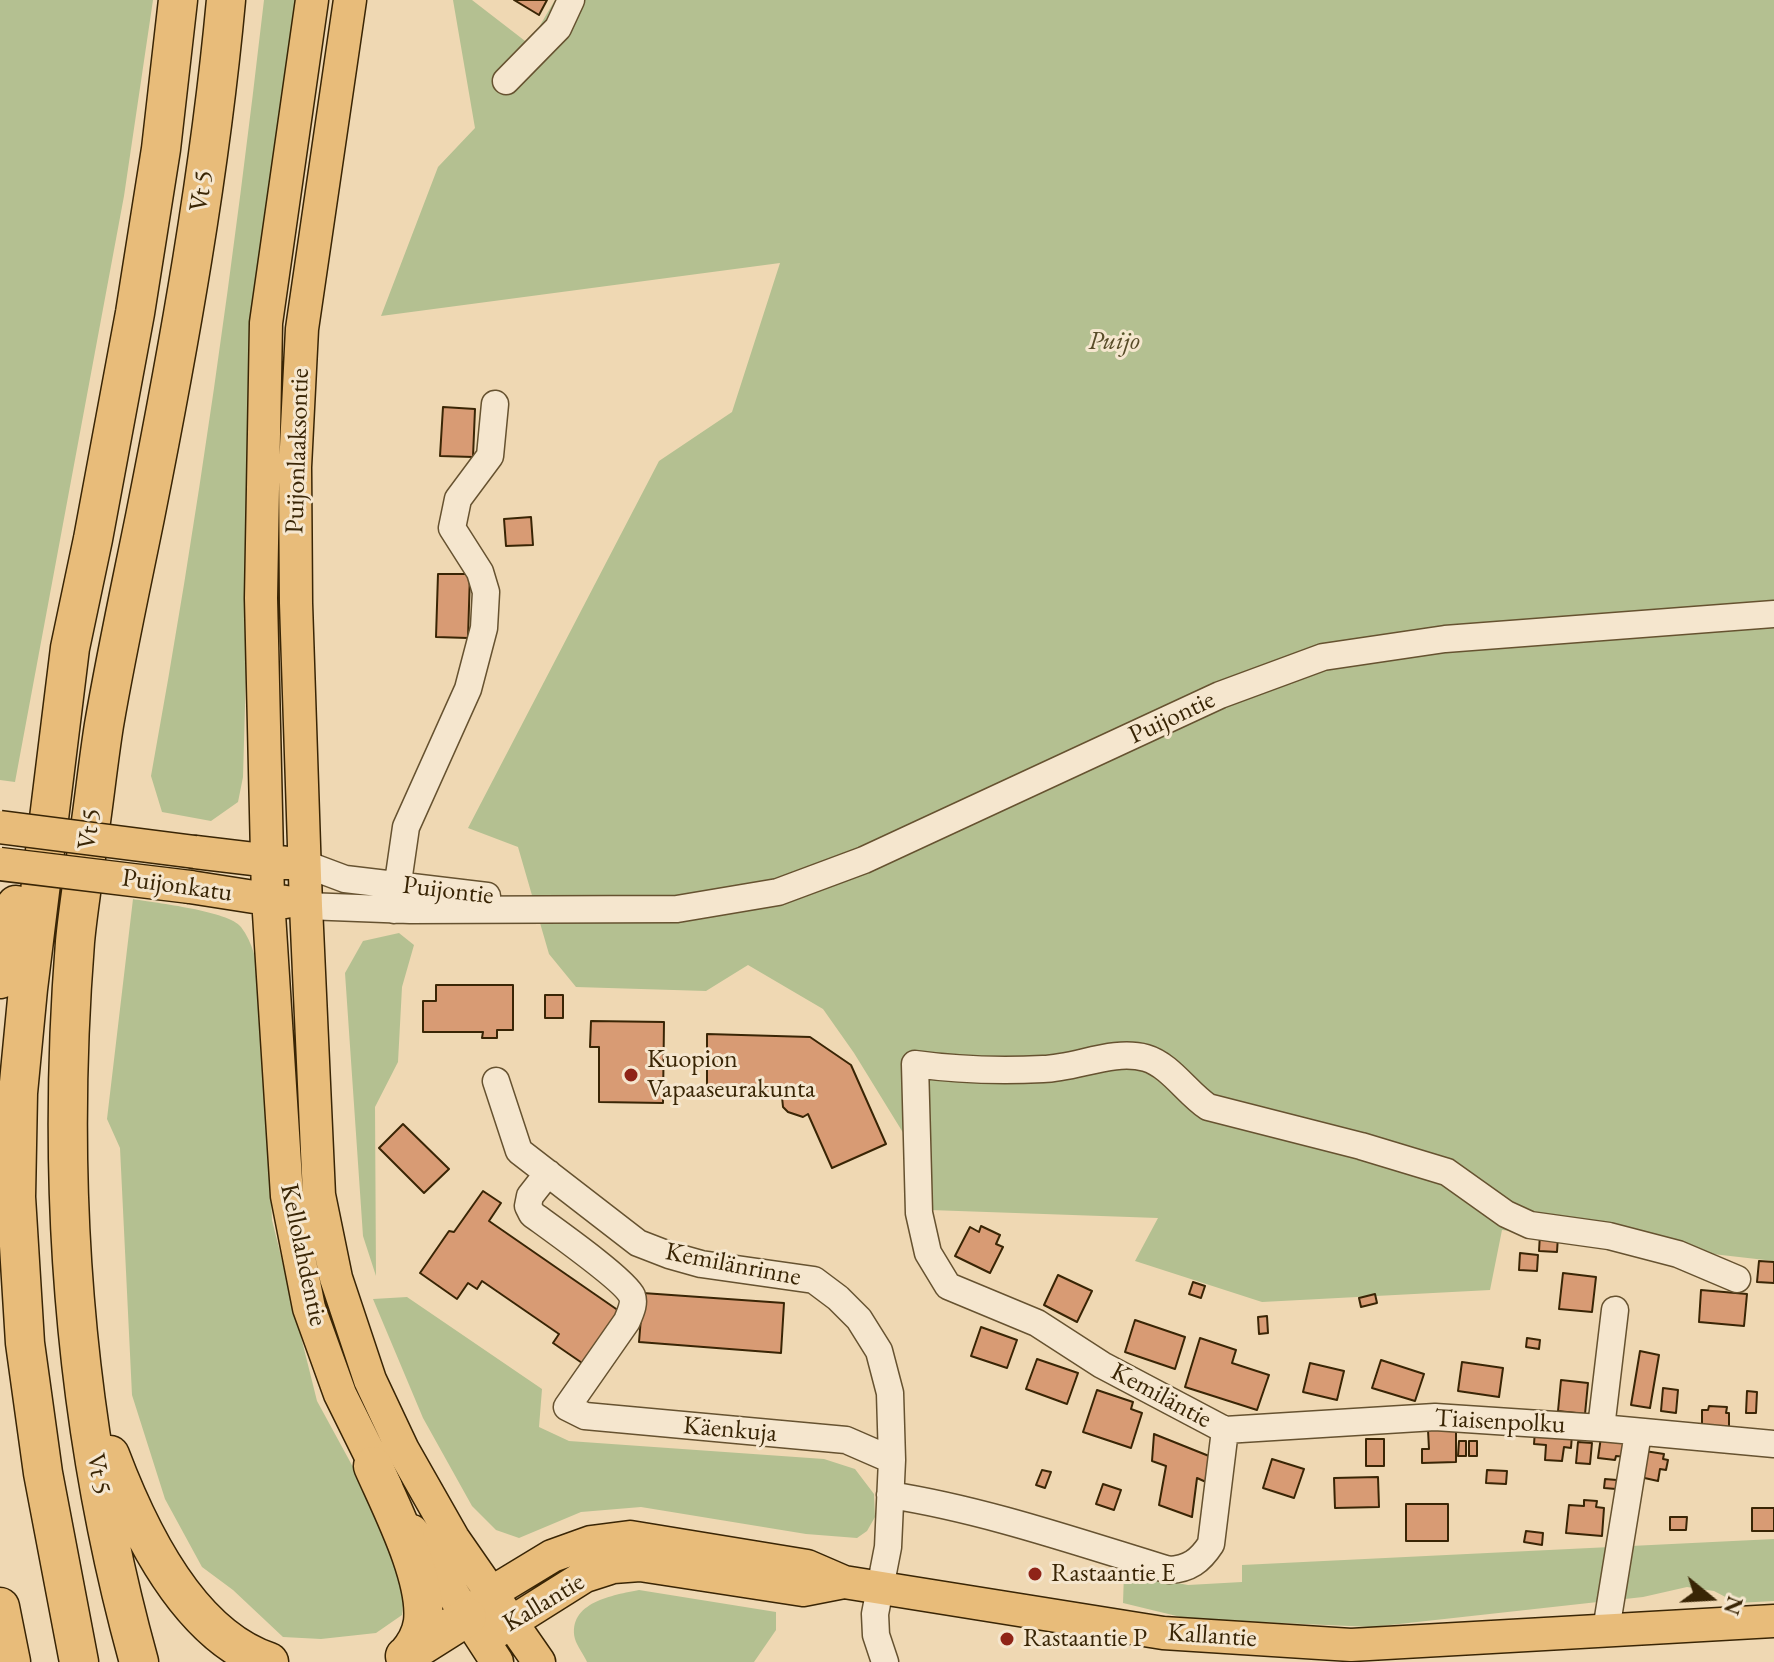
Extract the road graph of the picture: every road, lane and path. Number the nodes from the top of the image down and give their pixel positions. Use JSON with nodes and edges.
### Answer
{"nodes":[{"id":1,"x":178,"y":0,"type":"edge"},
{"id":2,"x":226,"y":0,"type":"edge"},
{"id":3,"x":312,"y":0,"type":"edge"},
{"id":4,"x":350,"y":0,"type":"edge"},
{"id":5,"x":571,"y":0,"type":"edge"},
{"id":6,"x":506,"y":81,"type":"dead end"},
{"id":7,"x":495,"y":404,"type":"dead end"},
{"id":8,"x":1774,"y":614,"type":"edge"},
{"id":9,"x":70,"y":648,"type":"junction"},
{"id":10,"x":0,"y":827,"type":"edge"},
{"id":11,"x":268,"y":861,"type":"junction"},
{"id":12,"x":0,"y":864,"type":"edge"},
{"id":13,"x":305,"y":864,"type":"junction"},
{"id":14,"x":395,"y":897,"type":"junction"},
{"id":15,"x":268,"y":898,"type":"junction"},
{"id":16,"x":306,"y":906,"type":"junction"},
{"id":17,"x":0,"y":979,"type":"edge"},
{"id":18,"x":496,"y":1081,"type":"dead end"},
{"id":19,"x":548,"y":1173,"type":"junction"},
{"id":20,"x":1737,"y":1279,"type":"dead end"},
{"id":21,"x":1615,"y":1310,"type":"dead end"},
{"id":22,"x":82,"y":1383,"type":"junction"},
{"id":23,"x":1601,"y":1428,"type":"junction"},
{"id":24,"x":1225,"y":1430,"type":"junction"},
{"id":25,"x":1638,"y":1433,"type":"junction"},
{"id":26,"x":1774,"y":1444,"type":"edge"},
{"id":27,"x":892,"y":1460,"type":"junction"},
{"id":28,"x":373,"y":1466,"type":"junction"},
{"id":29,"x":890,"y":1495,"type":"junction"},
{"id":30,"x":844,"y":1582,"type":"junction"},
{"id":31,"x":881,"y":1587,"type":"junction"},
{"id":32,"x":0,"y":1607,"type":"edge"},
{"id":33,"x":511,"y":1621,"type":"junction"},
{"id":34,"x":1774,"y":1621,"type":"edge"},
{"id":35,"x":484,"y":1628,"type":"edge"},
{"id":36,"x":1606,"y":1630,"type":"junction"},
{"id":37,"x":402,"y":1659,"type":"edge"},
{"id":38,"x":11,"y":1662,"type":"edge"},
{"id":39,"x":79,"y":1662,"type":"edge"},
{"id":40,"x":139,"y":1662,"type":"edge"},
{"id":41,"x":269,"y":1662,"type":"edge"},
{"id":42,"x":539,"y":1662,"type":"edge"},
{"id":43,"x":885,"y":1662,"type":"edge"}],
"edges":[{"from":1,"to":9,"type":"highway","name":"Vt 5"},
{"from":2,"to":22,"type":"highway","name":"Vt 5"},
{"from":3,"to":11,"type":"main road","name":"Puijonlaaksontie"},
{"from":4,"to":13,"type":"main road","name":"Puijonlaaksontie"},
{"from":5,"to":6,"type":"street"},
{"from":7,"to":14,"type":"street"},
{"from":8,"to":14,"type":"street","name":"Puijontie"},
{"from":9,"to":17,"type":"highway"},
{"from":9,"to":39,"type":"highway","name":"Vt 5"},
{"from":10,"to":11,"type":"main road","name":"Puijonkatu","bridge":true},
{"from":11,"to":13,"type":"main road","name":"Puijonkatu"},
{"from":11,"to":15,"type":"main road","name":"Puijonlaaksontie"},
{"from":12,"to":15,"type":"main road","name":"Puijonkatu","bridge":true},
{"from":13,"to":14,"type":"street","name":"Puijontie"},
{"from":13,"to":16,"type":"main road","name":"Puijonlaaksontie"},
{"from":14,"to":16,"type":"street","name":"Puijontie"},
{"from":15,"to":16,"type":"main road","name":"Puijonkatu"},
{"from":15,"to":28,"type":"main road","name":"Kellolahdentie"},
{"from":16,"to":35,"type":"main road","name":"Kellolahdentie"},
{"from":18,"to":19,"type":"street","name":"Kemilänrinne"},
{"from":19,"to":27,"type":"street","name":"Kemilänrinne"},
{"from":19,"to":27,"type":"street","name":"Käenkuja"},
{"from":20,"to":24,"type":"street","name":"Kemiläntie"},
{"from":21,"to":23,"type":"street"},
{"from":22,"to":40,"type":"highway","name":"Vt 5"},
{"from":22,"to":41,"type":"highway"},
{"from":23,"to":24,"type":"street","name":"Tiaisenpolku"},
{"from":23,"to":25,"type":"street","name":"Tiaisenpolku"},
{"from":24,"to":29,"type":"street","name":"Kemiläntie"},
{"from":25,"to":26,"type":"street","name":"Tiaisenpolku"},
{"from":25,"to":36,"type":"street"},
{"from":27,"to":29,"type":"street","name":"Kemilänrinne"},
{"from":28,"to":35,"type":"main road","name":"Kellolahdentie"},
{"from":28,"to":37,"type":"highway"},
{"from":29,"to":31,"type":"street","name":"Kemilänrinne"},
{"from":30,"to":31,"type":"main road","name":"Kallantie"},
{"from":30,"to":33,"type":"main road","name":"Kallantie"},
{"from":30,"to":35,"type":"main road","name":"Kallantie"},
{"from":31,"to":36,"type":"main road","name":"Kallantie"},
{"from":31,"to":43,"type":"street","name":"Kemilänrinne"},
{"from":32,"to":38,"type":"highway"},
{"from":33,"to":35,"type":"main road","name":"Kellolahdentie"},
{"from":33,"to":42,"type":"main road","name":"Kellolahdentie"},
{"from":34,"to":36,"type":"main road","name":"Kallantie"},
{"from":35,"to":37,"type":"highway"}]}
